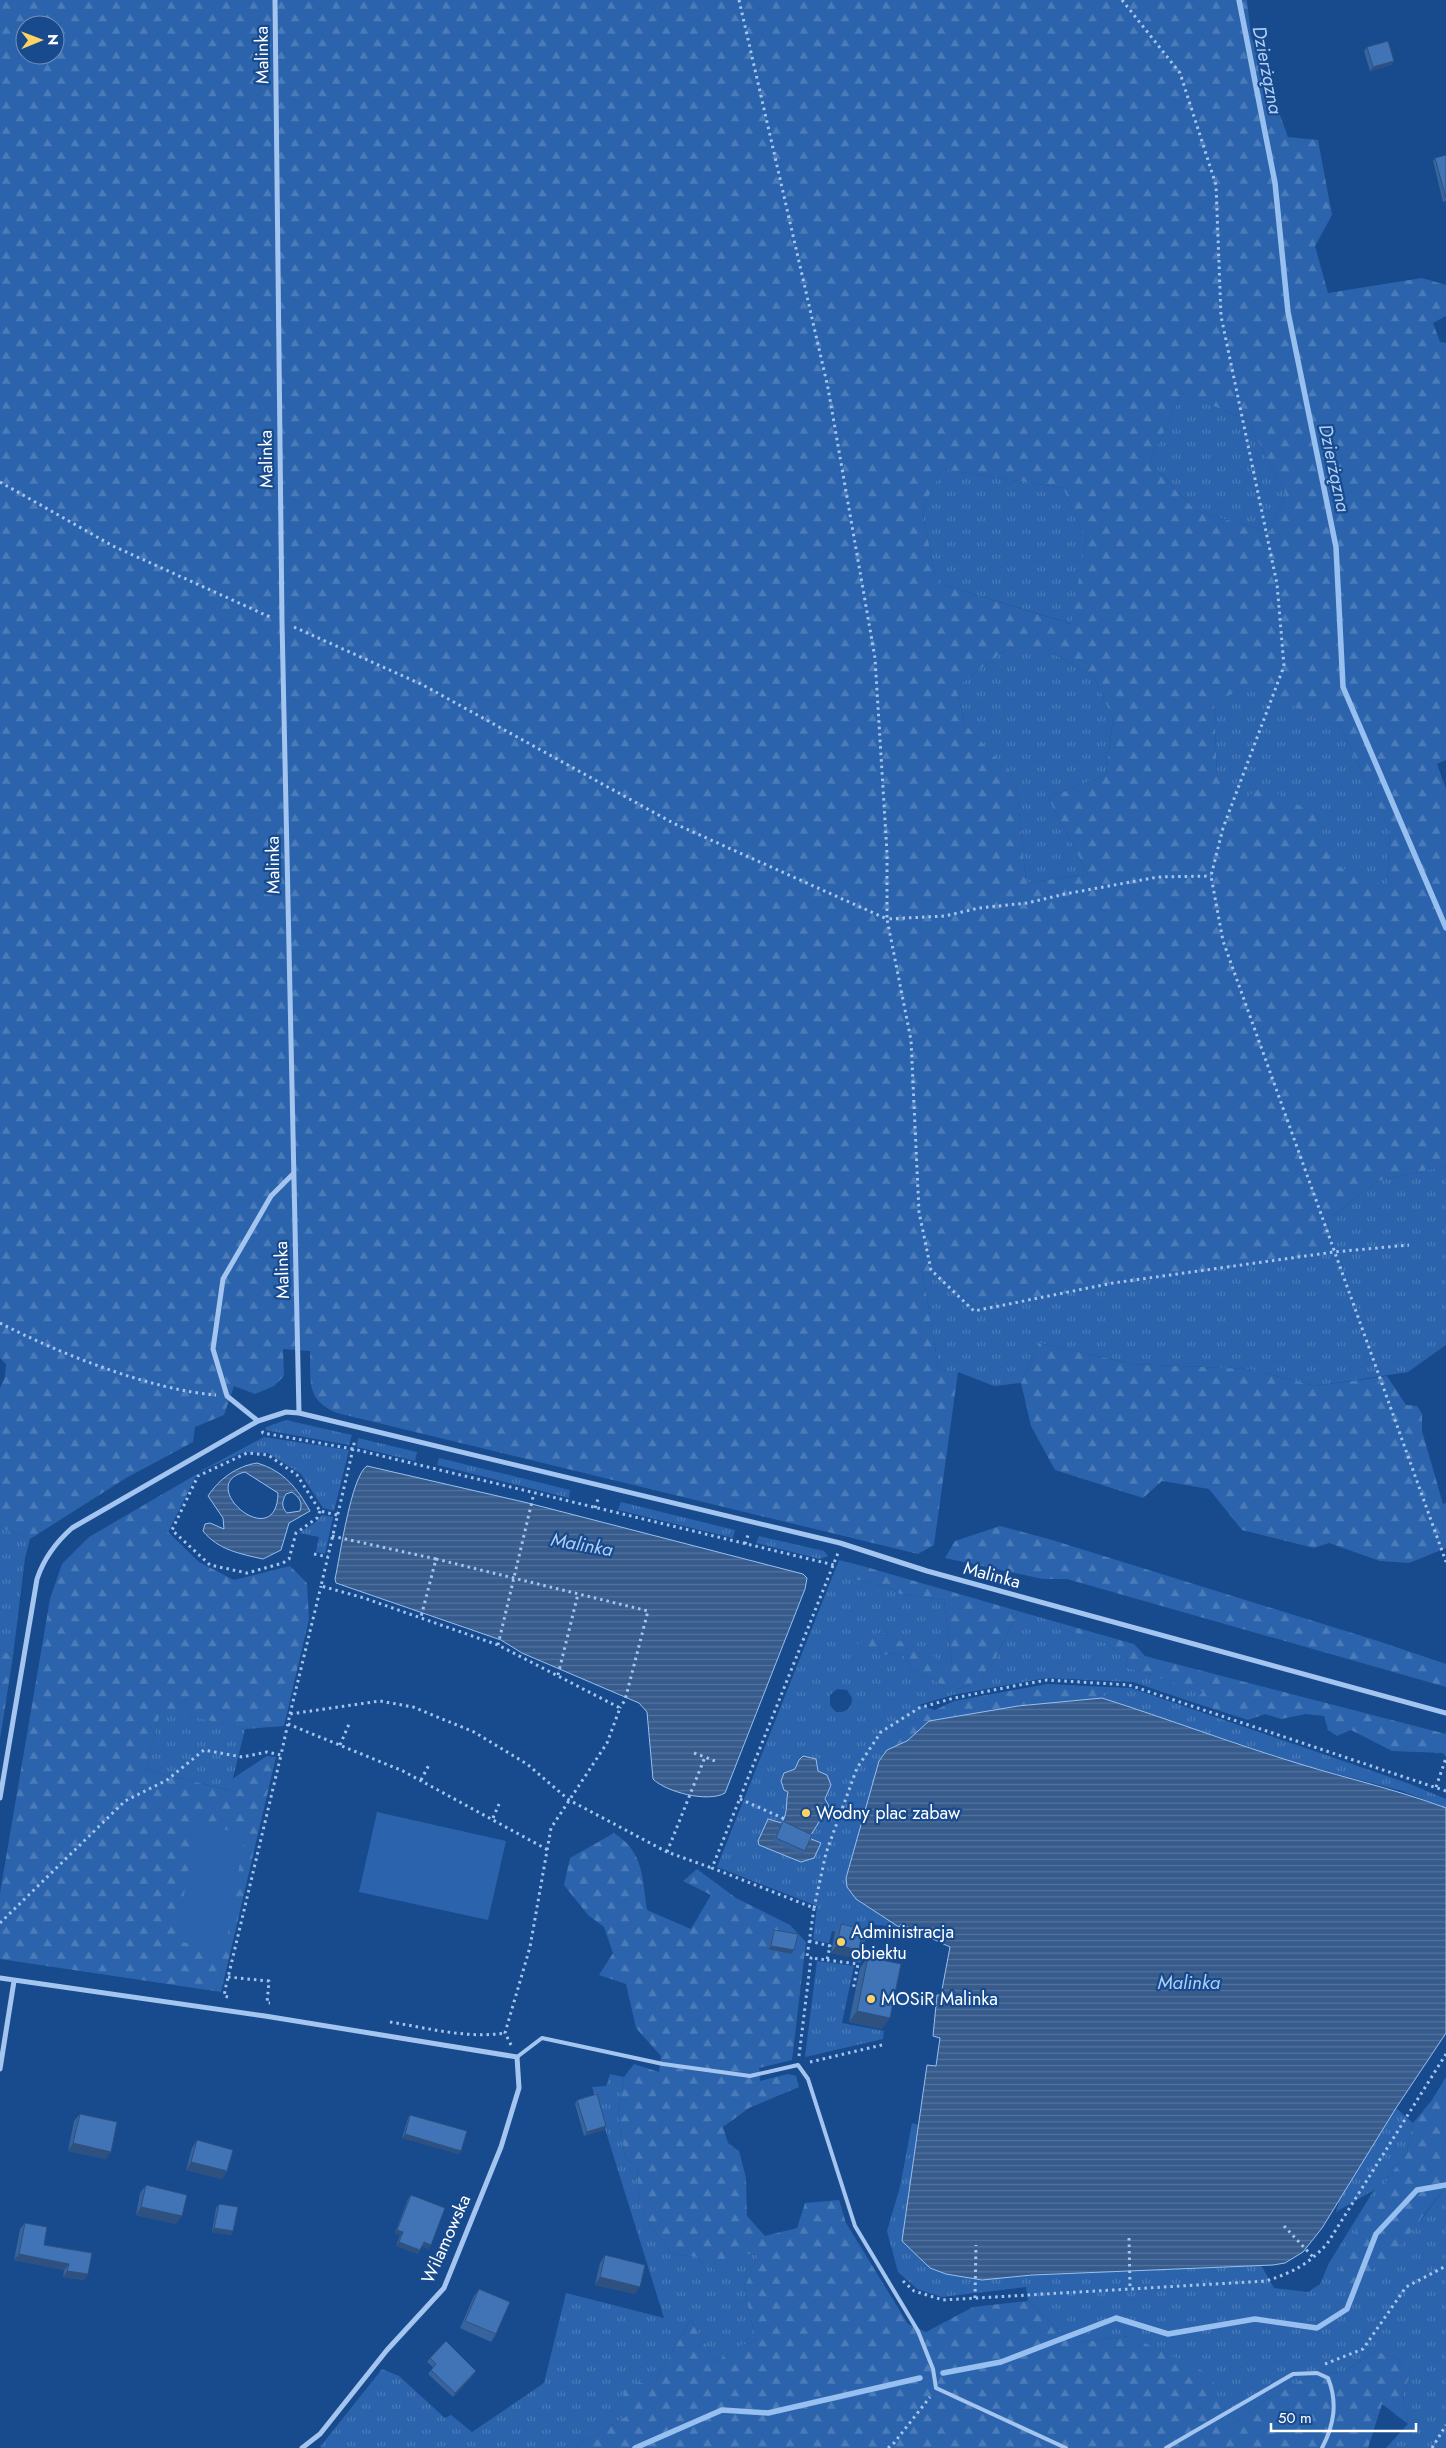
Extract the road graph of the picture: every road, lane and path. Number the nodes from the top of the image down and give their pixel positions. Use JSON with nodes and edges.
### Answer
{"nodes":[{"id":1,"x":275,"y":0,"type":"edge"},
{"id":2,"x":739,"y":0,"type":"edge"},
{"id":3,"x":1122,"y":0,"type":"edge"},
{"id":4,"x":0,"y":482,"type":"edge"},
{"id":5,"x":282,"y":622,"type":"junction"},
{"id":6,"x":1211,"y":876,"type":"junction"},
{"id":7,"x":887,"y":919,"type":"junction"},
{"id":8,"x":293,"y":1174,"type":"junction"},
{"id":9,"x":1409,"y":1245,"type":"dead end"},
{"id":10,"x":1334,"y":1252,"type":"junction"},
{"id":11,"x":0,"y":1323,"type":"edge"},
{"id":12,"x":227,"y":1396,"type":"junction"},
{"id":13,"x":299,"y":1413,"type":"junction"},
{"id":14,"x":258,"y":1421,"type":"junction"},
{"id":15,"x":358,"y":1428,"type":"junction"},
{"id":16,"x":353,"y":1449,"type":"junction"},
{"id":17,"x":534,"y":1493,"type":"junction"},
{"id":18,"x":320,"y":1511,"type":"junction"},
{"id":19,"x":337,"y":1515,"type":"junction"},
{"id":20,"x":332,"y":1536,"type":"junction"},
{"id":21,"x":840,"y":1543,"type":"junction"},
{"id":22,"x":314,"y":1554,"type":"dead end"},
{"id":23,"x":328,"y":1557,"type":"junction"},
{"id":24,"x":436,"y":1559,"type":"junction"},
{"id":25,"x":1446,"y":1562,"type":"edge"},
{"id":26,"x":834,"y":1565,"type":"junction"},
{"id":27,"x":514,"y":1578,"type":"junction"},
{"id":28,"x":321,"y":1586,"type":"junction"},
{"id":29,"x":578,"y":1594,"type":"junction"},
{"id":30,"x":421,"y":1618,"type":"junction"},
{"id":31,"x":498,"y":1646,"type":"junction"},
{"id":32,"x":558,"y":1675,"type":"junction"},
{"id":33,"x":620,"y":1708,"type":"junction"},
{"id":34,"x":1446,"y":1713,"type":"edge"},
{"id":35,"x":290,"y":1714,"type":"junction"},
{"id":36,"x":288,"y":1724,"type":"junction"},
{"id":37,"x":349,"y":1724,"type":"dead end"},
{"id":38,"x":340,"y":1745,"type":"junction"},
{"id":39,"x":694,"y":1752,"type":"dead end"},
{"id":40,"x":281,"y":1755,"type":"junction"},
{"id":41,"x":705,"y":1756,"type":"junction"},
{"id":42,"x":1446,"y":1758,"type":"edge"},
{"id":43,"x":715,"y":1761,"type":"dead end"},
{"id":44,"x":430,"y":1763,"type":"dead end"},
{"id":45,"x":421,"y":1780,"type":"junction"},
{"id":46,"x":1436,"y":1787,"type":"junction"},
{"id":47,"x":1446,"y":1791,"type":"edge"},
{"id":48,"x":0,"y":1798,"type":"edge"},
{"id":49,"x":740,"y":1799,"type":"junction"},
{"id":50,"x":569,"y":1800,"type":"junction"},
{"id":51,"x":499,"y":1804,"type":"dead end"},
{"id":52,"x":493,"y":1818,"type":"junction"},
{"id":53,"x":787,"y":1820,"type":"dead end"},
{"id":54,"x":548,"y":1850,"type":"junction"},
{"id":55,"x":668,"y":1852,"type":"junction"},
{"id":56,"x":712,"y":1868,"type":"junction"},
{"id":57,"x":814,"y":1908,"type":"junction"},
{"id":58,"x":0,"y":1922,"type":"edge"},
{"id":59,"x":810,"y":1940,"type":"junction"},
{"id":60,"x":811,"y":1958,"type":"junction"},
{"id":61,"x":827,"y":1960,"type":"junction"},
{"id":62,"x":228,"y":1977,"type":"junction"},
{"id":63,"x":0,"y":1978,"type":"edge"},
{"id":64,"x":14,"y":1981,"type":"junction"},
{"id":65,"x":853,"y":1990,"type":"dead end"},
{"id":66,"x":224,"y":1996,"type":"dead end"},
{"id":67,"x":276,"y":2004,"type":"dead end"},
{"id":68,"x":383,"y":2021,"type":"dead end"},
{"id":69,"x":505,"y":2033,"type":"junction"},
{"id":70,"x":882,"y":2045,"type":"dead end"},
{"id":71,"x":1446,"y":2054,"type":"edge"},
{"id":72,"x":517,"y":2057,"type":"junction"},
{"id":73,"x":798,"y":2065,"type":"junction"},
{"id":74,"x":0,"y":2068,"type":"edge"},
{"id":75,"x":1284,"y":2226,"type":"dead end"},
{"id":76,"x":1130,"y":2238,"type":"dead end"},
{"id":77,"x":976,"y":2245,"type":"dead end"},
{"id":78,"x":1314,"y":2258,"type":"junction"},
{"id":79,"x":1446,"y":2266,"type":"edge"},
{"id":80,"x":900,"y":2278,"type":"dead end"},
{"id":81,"x":1130,"y":2288,"type":"junction"},
{"id":82,"x":975,"y":2298,"type":"junction"},
{"id":83,"x":1318,"y":2366,"type":"dead end"},
{"id":84,"x":936,"y":2388,"type":"junction"},
{"id":85,"x":1446,"y":2425,"type":"edge"},
{"id":86,"x":302,"y":2448,"type":"edge"},
{"id":87,"x":888,"y":2448,"type":"edge"},
{"id":88,"x":1066,"y":2448,"type":"edge"},
{"id":89,"x":1166,"y":2448,"type":"edge"},
{"id":90,"x":1322,"y":2448,"type":"edge"},
{"id":91,"x":1432,"y":2448,"type":"edge"}],
"edges":[{"from":1,"to":5,"type":"street","name":"Malinka"},
{"from":2,"to":7,"type":"path"},
{"from":3,"to":6,"type":"path"},
{"from":4,"to":5,"type":"path"},
{"from":5,"to":7,"type":"path"},
{"from":5,"to":8,"type":"street","name":"Malinka"},
{"from":6,"to":7,"type":"path"},
{"from":6,"to":10,"type":"path"},
{"from":7,"to":10,"type":"path"},
{"from":8,"to":12,"type":"street"},
{"from":8,"to":13,"type":"street","name":"Malinka"},
{"from":9,"to":10,"type":"path"},
{"from":10,"to":25,"type":"path"},
{"from":11,"to":12,"type":"path"},
{"from":12,"to":14,"type":"street"},
{"from":13,"to":14,"type":"street"},
{"from":13,"to":15,"type":"street","name":"Malinka"},
{"from":14,"to":16,"type":"path"},
{"from":14,"to":48,"type":"street"},
{"from":15,"to":16,"type":"path"},
{"from":15,"to":21,"type":"street","name":"Malinka"},
{"from":16,"to":17,"type":"path"},
{"from":16,"to":19,"type":"path"},
{"from":17,"to":26,"type":"path"},
{"from":17,"to":27,"type":"path"},
{"from":18,"to":18,"type":"path"},
{"from":18,"to":19,"type":"path"},
{"from":19,"to":20,"type":"path"},
{"from":20,"to":23,"type":"path"},
{"from":20,"to":24,"type":"path"},
{"from":21,"to":26,"type":"path"},
{"from":21,"to":34,"type":"street","name":"Malinka"},
{"from":22,"to":23,"type":"path"},
{"from":23,"to":28,"type":"path"},
{"from":24,"to":27,"type":"path"},
{"from":24,"to":30,"type":"path"},
{"from":26,"to":49,"type":"path"},
{"from":27,"to":29,"type":"path"},
{"from":27,"to":31,"type":"path"},
{"from":28,"to":30,"type":"path"},
{"from":28,"to":35,"type":"path"},
{"from":29,"to":32,"type":"path"},
{"from":29,"to":33,"type":"path"},
{"from":30,"to":31,"type":"path"},
{"from":31,"to":32,"type":"path"},
{"from":32,"to":33,"type":"path"},
{"from":33,"to":50,"type":"path"},
{"from":35,"to":36,"type":"path"},
{"from":35,"to":50,"type":"path"},
{"from":36,"to":38,"type":"path"},
{"from":36,"to":40,"type":"path"},
{"from":37,"to":38,"type":"path"},
{"from":38,"to":45,"type":"path"},
{"from":39,"to":41,"type":"path"},
{"from":40,"to":58,"type":"path"},
{"from":40,"to":62,"type":"path"},
{"from":41,"to":43,"type":"path"},
{"from":41,"to":55,"type":"path"},
{"from":42,"to":46,"type":"path"},
{"from":44,"to":45,"type":"path"},
{"from":45,"to":52,"type":"path"},
{"from":46,"to":47,"type":"path"},
{"from":46,"to":57,"type":"path"},
{"from":49,"to":53,"type":"path"},
{"from":49,"to":56,"type":"path"},
{"from":50,"to":54,"type":"path"},
{"from":50,"to":55,"type":"path"},
{"from":51,"to":52,"type":"path"},
{"from":52,"to":54,"type":"path"},
{"from":54,"to":69,"type":"path"},
{"from":55,"to":56,"type":"path"},
{"from":56,"to":57,"type":"path"},
{"from":57,"to":59,"type":"path"},
{"from":59,"to":60,"type":"path"},
{"from":59,"to":61,"type":"path"},
{"from":60,"to":61,"type":"path"},
{"from":60,"to":73,"type":"path"},
{"from":61,"to":65,"type":"path"},
{"from":62,"to":66,"type":"path"},
{"from":62,"to":67,"type":"path"},
{"from":63,"to":64,"type":"street"},
{"from":64,"to":72,"type":"street"},
{"from":64,"to":74,"type":"street"},
{"from":68,"to":69,"type":"path"},
{"from":69,"to":72,"type":"path"},
{"from":70,"to":73,"type":"path"},
{"from":71,"to":78,"type":"path"},
{"from":72,"to":73,"type":"lane"},
{"from":72,"to":86,"type":"street","name":"Wilamowska"},
{"from":73,"to":84,"type":"lane"},
{"from":75,"to":78,"type":"path"},
{"from":76,"to":81,"type":"path"},
{"from":77,"to":82,"type":"path"},
{"from":78,"to":81,"type":"path"},
{"from":79,"to":83,"type":"path"},
{"from":80,"to":82,"type":"path"},
{"from":81,"to":82,"type":"path"},
{"from":84,"to":87,"type":"path"},
{"from":84,"to":88,"type":"lane"},
{"from":85,"to":91,"type":"path"},
{"from":89,"to":90,"type":"lane"}]}
